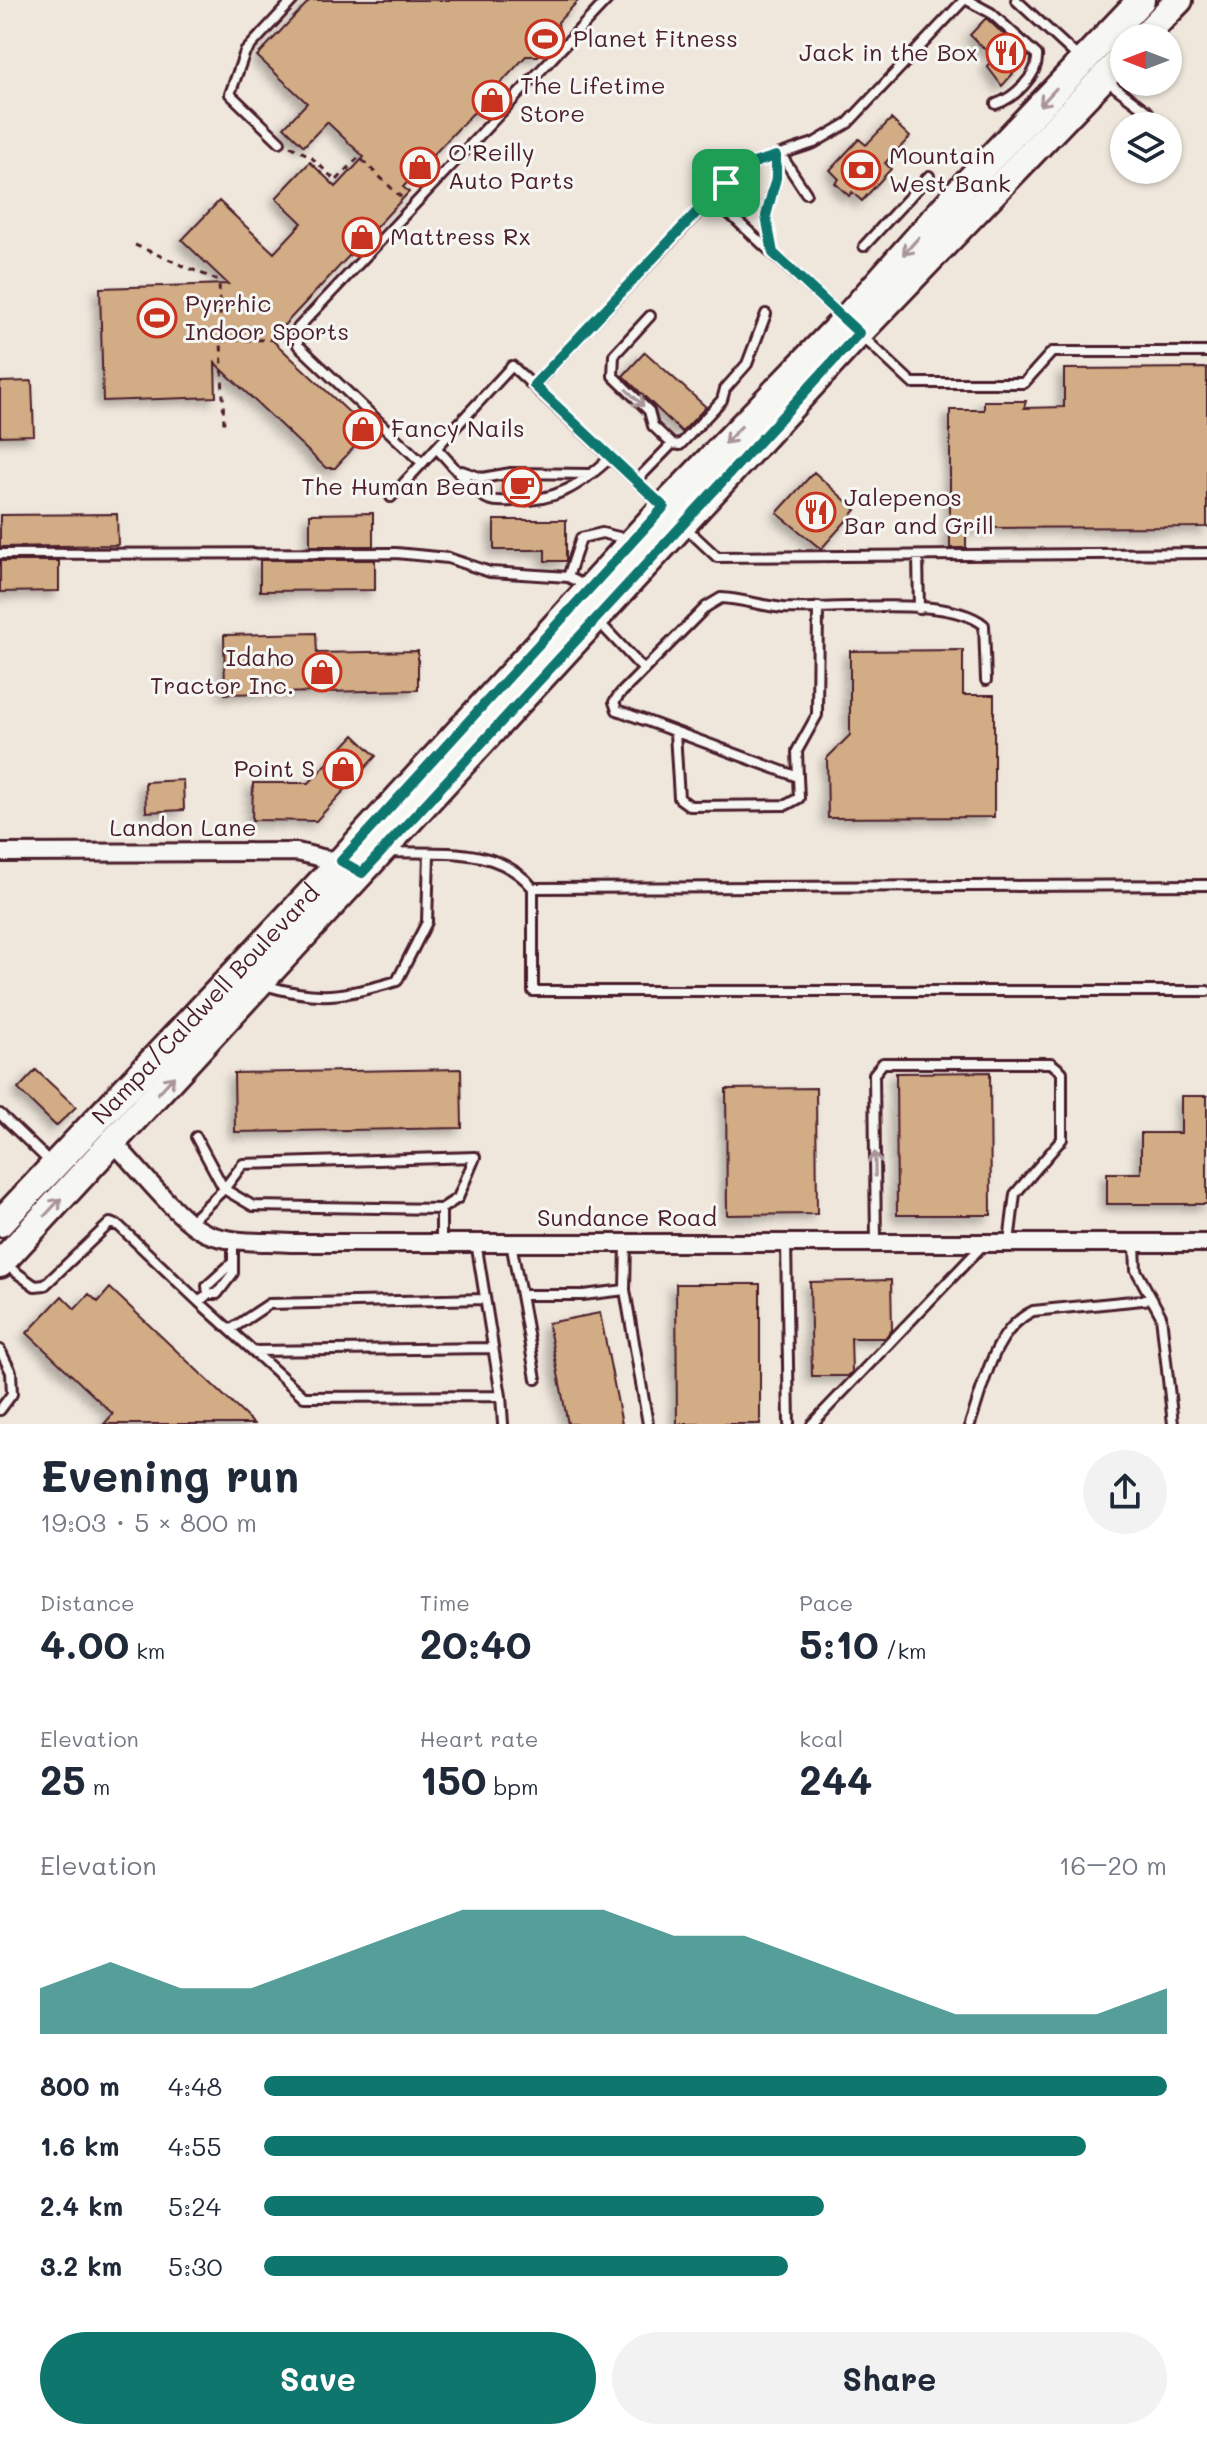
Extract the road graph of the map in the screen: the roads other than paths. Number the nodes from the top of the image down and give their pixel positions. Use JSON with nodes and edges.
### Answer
{"nodes":[{"id":1,"x":293,"y":0,"type":"edge"},
{"id":2,"x":607,"y":0,"type":"edge"},
{"id":3,"x":966,"y":0,"type":"edge"},
{"id":4,"x":1016,"y":0,"type":"edge"},
{"id":5,"x":1141,"y":0,"type":"edge"},
{"id":6,"x":1179,"y":0,"type":"edge"},
{"id":7,"x":1156,"y":24,"type":"edge"},
{"id":8,"x":1110,"y":62,"type":"edge"},
{"id":9,"x":1093,"y":70,"type":"junction"},
{"id":10,"x":996,"y":104,"type":"dead end"},
{"id":11,"x":1148,"y":112,"type":"dead end"},
{"id":12,"x":280,"y":142,"type":"road end"},
{"id":13,"x":779,"y":156,"type":"junction"},
{"id":14,"x":929,"y":176,"type":"dead end"},
{"id":15,"x":806,"y":193,"type":"dead end"},
{"id":16,"x":711,"y":197,"type":"junction"},
{"id":17,"x":864,"y":246,"type":"dead end"},
{"id":18,"x":773,"y":253,"type":"junction"},
{"id":19,"x":766,"y":314,"type":"dead end"},
{"id":20,"x":650,"y":316,"type":"dead end"},
{"id":21,"x":852,"y":326,"type":"junction"},
{"id":22,"x":1207,"y":352,"type":"edge"},
{"id":23,"x":534,"y":385,"type":"junction"},
{"id":24,"x":672,"y":444,"type":"junction"},
{"id":25,"x":436,"y":448,"type":"junction"},
{"id":26,"x":611,"y":457,"type":"junction"},
{"id":27,"x":422,"y":463,"type":"junction"},
{"id":28,"x":462,"y":471,"type":"junction"},
{"id":29,"x":593,"y":474,"type":"junction"},
{"id":30,"x":636,"y":481,"type":"junction"},
{"id":31,"x":391,"y":497,"type":"dead end"},
{"id":32,"x":664,"y":507,"type":"junction"},
{"id":33,"x":684,"y":525,"type":"junction"},
{"id":34,"x":634,"y":540,"type":"junction"},
{"id":35,"x":1207,"y":553,"type":"edge"},
{"id":36,"x":0,"y":554,"type":"edge"},
{"id":37,"x":918,"y":556,"type":"junction"},
{"id":38,"x":579,"y":583,"type":"junction"},
{"id":39,"x":818,"y":607,"type":"junction"},
{"id":40,"x":919,"y":609,"type":"junction"},
{"id":41,"x":596,"y":619,"type":"junction"},
{"id":42,"x":644,"y":670,"type":"junction"},
{"id":43,"x":986,"y":680,"type":"dead end"},
{"id":44,"x":675,"y":733,"type":"junction"},
{"id":45,"x":798,"y":777,"type":"junction"},
{"id":46,"x":382,"y":852,"type":"junction"},
{"id":47,"x":0,"y":853,"type":"edge"},
{"id":48,"x":429,"y":854,"type":"junction"},
{"id":49,"x":352,"y":867,"type":"junction"},
{"id":50,"x":1207,"y":885,"type":"edge"},
{"id":51,"x":533,"y":888,"type":"junction"},
{"id":52,"x":260,"y":983,"type":"junction"},
{"id":53,"x":1207,"y":991,"type":"edge"},
{"id":54,"x":0,"y":1114,"type":"edge"},
{"id":55,"x":94,"y":1123,"type":"junction"},
{"id":56,"x":196,"y":1137,"type":"dead end"},
{"id":57,"x":113,"y":1142,"type":"junction"},
{"id":58,"x":54,"y":1166,"type":"junction"},
{"id":59,"x":224,"y":1189,"type":"junction"},
{"id":60,"x":441,"y":1209,"type":"junction"},
{"id":61,"x":190,"y":1222,"type":"junction"},
{"id":62,"x":0,"y":1223,"type":"edge"},
{"id":63,"x":233,"y":1239,"type":"junction"},
{"id":64,"x":441,"y":1242,"type":"junction"},
{"id":65,"x":476,"y":1242,"type":"junction"},
{"id":66,"x":511,"y":1242,"type":"junction"},
{"id":67,"x":626,"y":1242,"type":"junction"},
{"id":68,"x":786,"y":1242,"type":"junction"},
{"id":69,"x":876,"y":1242,"type":"junction"},
{"id":70,"x":986,"y":1242,"type":"junction"},
{"id":71,"x":1009,"y":1242,"type":"junction"},
{"id":72,"x":1135,"y":1243,"type":"junction"},
{"id":73,"x":1207,"y":1243,"type":"edge"},
{"id":74,"x":1,"y":1263,"type":"edge"},
{"id":75,"x":625,"y":1290,"type":"junction"},
{"id":76,"x":521,"y":1295,"type":"junction"},
{"id":77,"x":485,"y":1299,"type":"junction"},
{"id":78,"x":1152,"y":1299,"type":"junction"},
{"id":79,"x":199,"y":1302,"type":"junction"},
{"id":80,"x":230,"y":1330,"type":"junction"},
{"id":81,"x":493,"y":1348,"type":"junction"},
{"id":82,"x":0,"y":1350,"type":"edge"},
{"id":83,"x":253,"y":1351,"type":"junction"},
{"id":84,"x":536,"y":1379,"type":"dead end"},
{"id":85,"x":501,"y":1396,"type":"junction"},
{"id":86,"x":0,"y":1410,"type":"edge"},
{"id":87,"x":503,"y":1424,"type":"edge"},
{"id":88,"x":648,"y":1424,"type":"edge"},
{"id":89,"x":789,"y":1424,"type":"edge"},
{"id":90,"x":812,"y":1424,"type":"edge"},
{"id":91,"x":970,"y":1424,"type":"edge"},
{"id":92,"x":1173,"y":1424,"type":"edge"}],
"edges":[{"from":1,"to":12,"type":"lane"},
{"from":2,"to":27,"type":"lane"},
{"from":3,"to":10,"type":"lane"},
{"from":3,"to":13,"type":"lane"},
{"from":4,"to":9,"type":"lane"},
{"from":5,"to":9,"type":"main road"},
{"from":6,"to":7,"type":"main road"},
{"from":8,"to":9,"type":"main road"},
{"from":9,"to":11,"type":"lane"},
{"from":9,"to":21,"type":"main road","name":"Nampa/Caldwell Boulevard"},
{"from":13,"to":15,"type":"lane"},
{"from":13,"to":16,"type":"lane"},
{"from":13,"to":18,"type":"lane"},
{"from":14,"to":17,"type":"lane"},
{"from":16,"to":18,"type":"lane"},
{"from":16,"to":23,"type":"lane"},
{"from":18,"to":21,"type":"lane"},
{"from":19,"to":24,"type":"lane"},
{"from":20,"to":24,"type":"lane","one_way":true},
{"from":21,"to":22,"type":"lane"},
{"from":21,"to":32,"type":"main road","name":"Nampa/Caldwell Boulevard","one_way":true},
{"from":21,"to":33,"type":"main road","name":"Nampa/Caldwell Boulevard"},
{"from":23,"to":25,"type":"lane"},
{"from":23,"to":26,"type":"lane"},
{"from":24,"to":30,"type":"lane"},
{"from":25,"to":27,"type":"lane"},
{"from":25,"to":28,"type":"lane"},
{"from":26,"to":29,"type":"lane"},
{"from":26,"to":30,"type":"lane"},
{"from":27,"to":31,"type":"lane"},
{"from":28,"to":29,"type":"lane"},
{"from":28,"to":29,"type":"lane"},
{"from":30,"to":32,"type":"lane"},
{"from":32,"to":33,"type":"lane"},
{"from":32,"to":34,"type":"main road","name":"Nampa/Caldwell Boulevard"},
{"from":33,"to":37,"type":"lane"},
{"from":33,"to":41,"type":"main road","name":"Nampa/Caldwell Boulevard"},
{"from":34,"to":38,"type":"main road","name":"Nampa/Caldwell Boulevard"},
{"from":34,"to":38,"type":"lane"},
{"from":35,"to":37,"type":"lane"},
{"from":36,"to":38,"type":"lane"},
{"from":37,"to":40,"type":"lane"},
{"from":38,"to":49,"type":"main road","name":"Nampa/Caldwell Boulevard"},
{"from":39,"to":40,"type":"lane"},
{"from":39,"to":42,"type":"lane"},
{"from":39,"to":45,"type":"lane"},
{"from":40,"to":43,"type":"lane"},
{"from":41,"to":42,"type":"lane"},
{"from":41,"to":46,"type":"main road","name":"Nampa/Caldwell Boulevard"},
{"from":42,"to":44,"type":"lane"},
{"from":44,"to":45,"type":"lane"},
{"from":44,"to":45,"type":"lane"},
{"from":46,"to":48,"type":"lane"},
{"from":46,"to":49,"type":"main road","name":"Nampa/Caldwell Boulevard"},
{"from":47,"to":49,"type":"street","name":"Landon Lane"},
{"from":48,"to":51,"type":"lane"},
{"from":48,"to":52,"type":"lane"},
{"from":49,"to":52,"type":"main road","name":"Nampa/Caldwell Boulevard"},
{"from":49,"to":55,"type":"main road","name":"Nampa/Caldwell Boulevard"},
{"from":50,"to":51,"type":"lane"},
{"from":51,"to":53,"type":"lane"},
{"from":57,"to":52,"type":"main road","name":"Nampa/Caldwell Boulevard","one_way":true},
{"from":54,"to":58,"type":"lane"},
{"from":55,"to":57,"type":"street","name":"Sundance Road"},
{"from":55,"to":58,"type":"main road","name":"Nampa/Caldwell Boulevard"},
{"from":56,"to":59,"type":"lane"},
{"from":57,"to":61,"type":"street","name":"Sundance Road"},
{"from":74,"to":57,"type":"main road","name":"Nampa/Caldwell Boulevard","one_way":true},
{"from":58,"to":62,"type":"main road","name":"Nampa/Caldwell Boulevard"},
{"from":59,"to":60,"type":"lane"},
{"from":59,"to":60,"type":"lane"},
{"from":59,"to":61,"type":"lane"},
{"from":60,"to":64,"type":"lane"},
{"from":61,"to":63,"type":"street","name":"Sundance Road"},
{"from":63,"to":64,"type":"street","name":"Sundance Road"},
{"from":63,"to":79,"type":"lane"},
{"from":64,"to":65,"type":"street","name":"Sundance Road"},
{"from":65,"to":66,"type":"street","name":"Sundance Road"},
{"from":65,"to":77,"type":"lane"},
{"from":66,"to":67,"type":"street","name":"Sundance Road"},
{"from":66,"to":76,"type":"lane"},
{"from":67,"to":68,"type":"street","name":"Sundance Road"},
{"from":67,"to":75,"type":"lane"},
{"from":68,"to":69,"type":"street","name":"Sundance Road"},
{"from":68,"to":89,"type":"lane"},
{"from":69,"to":70,"type":"street","name":"Sundance Road"},
{"from":69,"to":71,"type":"lane","one_way":true},
{"from":70,"to":71,"type":"street","name":"Sundance Road"},
{"from":70,"to":90,"type":"lane"},
{"from":71,"to":72,"type":"street","name":"Sundance Road"},
{"from":72,"to":73,"type":"street","name":"Sundance Road"},
{"from":72,"to":78,"type":"lane"},
{"from":74,"to":79,"type":"lane"},
{"from":75,"to":76,"type":"lane"},
{"from":75,"to":88,"type":"lane"},
{"from":76,"to":84,"type":"lane"},
{"from":77,"to":80,"type":"lane"},
{"from":77,"to":81,"type":"lane"},
{"from":78,"to":91,"type":"lane"},
{"from":78,"to":92,"type":"lane"},
{"from":79,"to":80,"type":"lane"},
{"from":80,"to":83,"type":"lane"},
{"from":81,"to":83,"type":"lane"},
{"from":81,"to":85,"type":"lane"},
{"from":82,"to":86,"type":"lane"},
{"from":83,"to":85,"type":"lane"},
{"from":85,"to":87,"type":"lane"}]}
